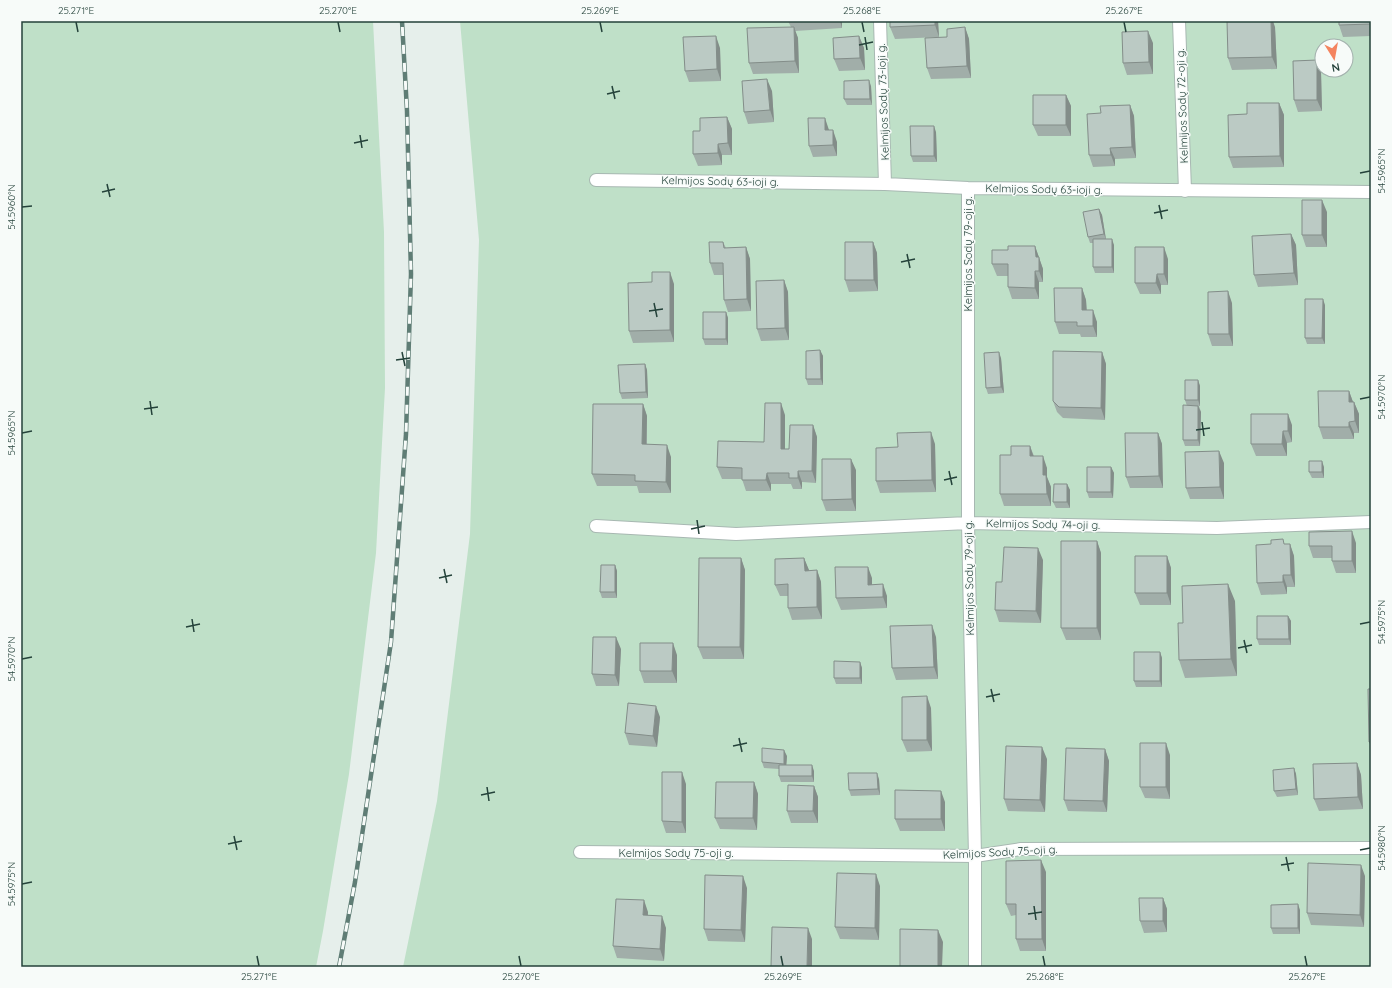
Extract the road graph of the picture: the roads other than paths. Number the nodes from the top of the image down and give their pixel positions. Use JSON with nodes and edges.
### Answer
{"nodes":[{"id":1,"x":880,"y":21,"type":"edge"},
{"id":2,"x":1179,"y":21,"type":"edge"},
{"id":3,"x":596,"y":180,"type":"dead end"},
{"id":4,"x":885,"y":184,"type":"junction"},
{"id":5,"x":968,"y":188,"type":"junction"},
{"id":6,"x":1185,"y":191,"type":"junction"},
{"id":7,"x":1371,"y":192,"type":"edge"},
{"id":8,"x":1371,"y":522,"type":"edge"},
{"id":9,"x":968,"y":523,"type":"junction"},
{"id":10,"x":596,"y":526,"type":"dead end"},
{"id":11,"x":1371,"y":848,"type":"edge"},
{"id":12,"x":580,"y":852,"type":"dead end"},
{"id":13,"x":975,"y":856,"type":"junction"},
{"id":14,"x":975,"y":967,"type":"edge"}],
"edges":[{"from":1,"to":4,"type":"street","name":"Kelmijos Sodų 73-ioji g."},
{"from":2,"to":6,"type":"street","name":"Kelmijos Sodų 72-oji g."},
{"from":3,"to":4,"type":"street","name":"Kelmijos Sodų 63-ioji g."},
{"from":4,"to":5,"type":"street","name":"Kelmijos Sodų 63-ioji g."},
{"from":5,"to":6,"type":"street","name":"Kelmijos Sodų 63-ioji g."},
{"from":5,"to":9,"type":"street","name":"Kelmijos Sodų 79-oji g."},
{"from":6,"to":7,"type":"street","name":"Kelmijos Sodų 63-ioji g."},
{"from":8,"to":9,"type":"street","name":"Kelmijos Sodų 74-oji g."},
{"from":9,"to":10,"type":"street","name":"Kelmijos Sodų 74-oji g."},
{"from":9,"to":13,"type":"street","name":"Kelmijos Sodų 79-oji g."},
{"from":11,"to":13,"type":"street","name":"Kelmijos Sodų 75-oji g."},
{"from":12,"to":13,"type":"street","name":"Kelmijos Sodų 75-oji g."},
{"from":13,"to":14,"type":"street","name":"Kelmijos Sodų 79-oji g."}]}
